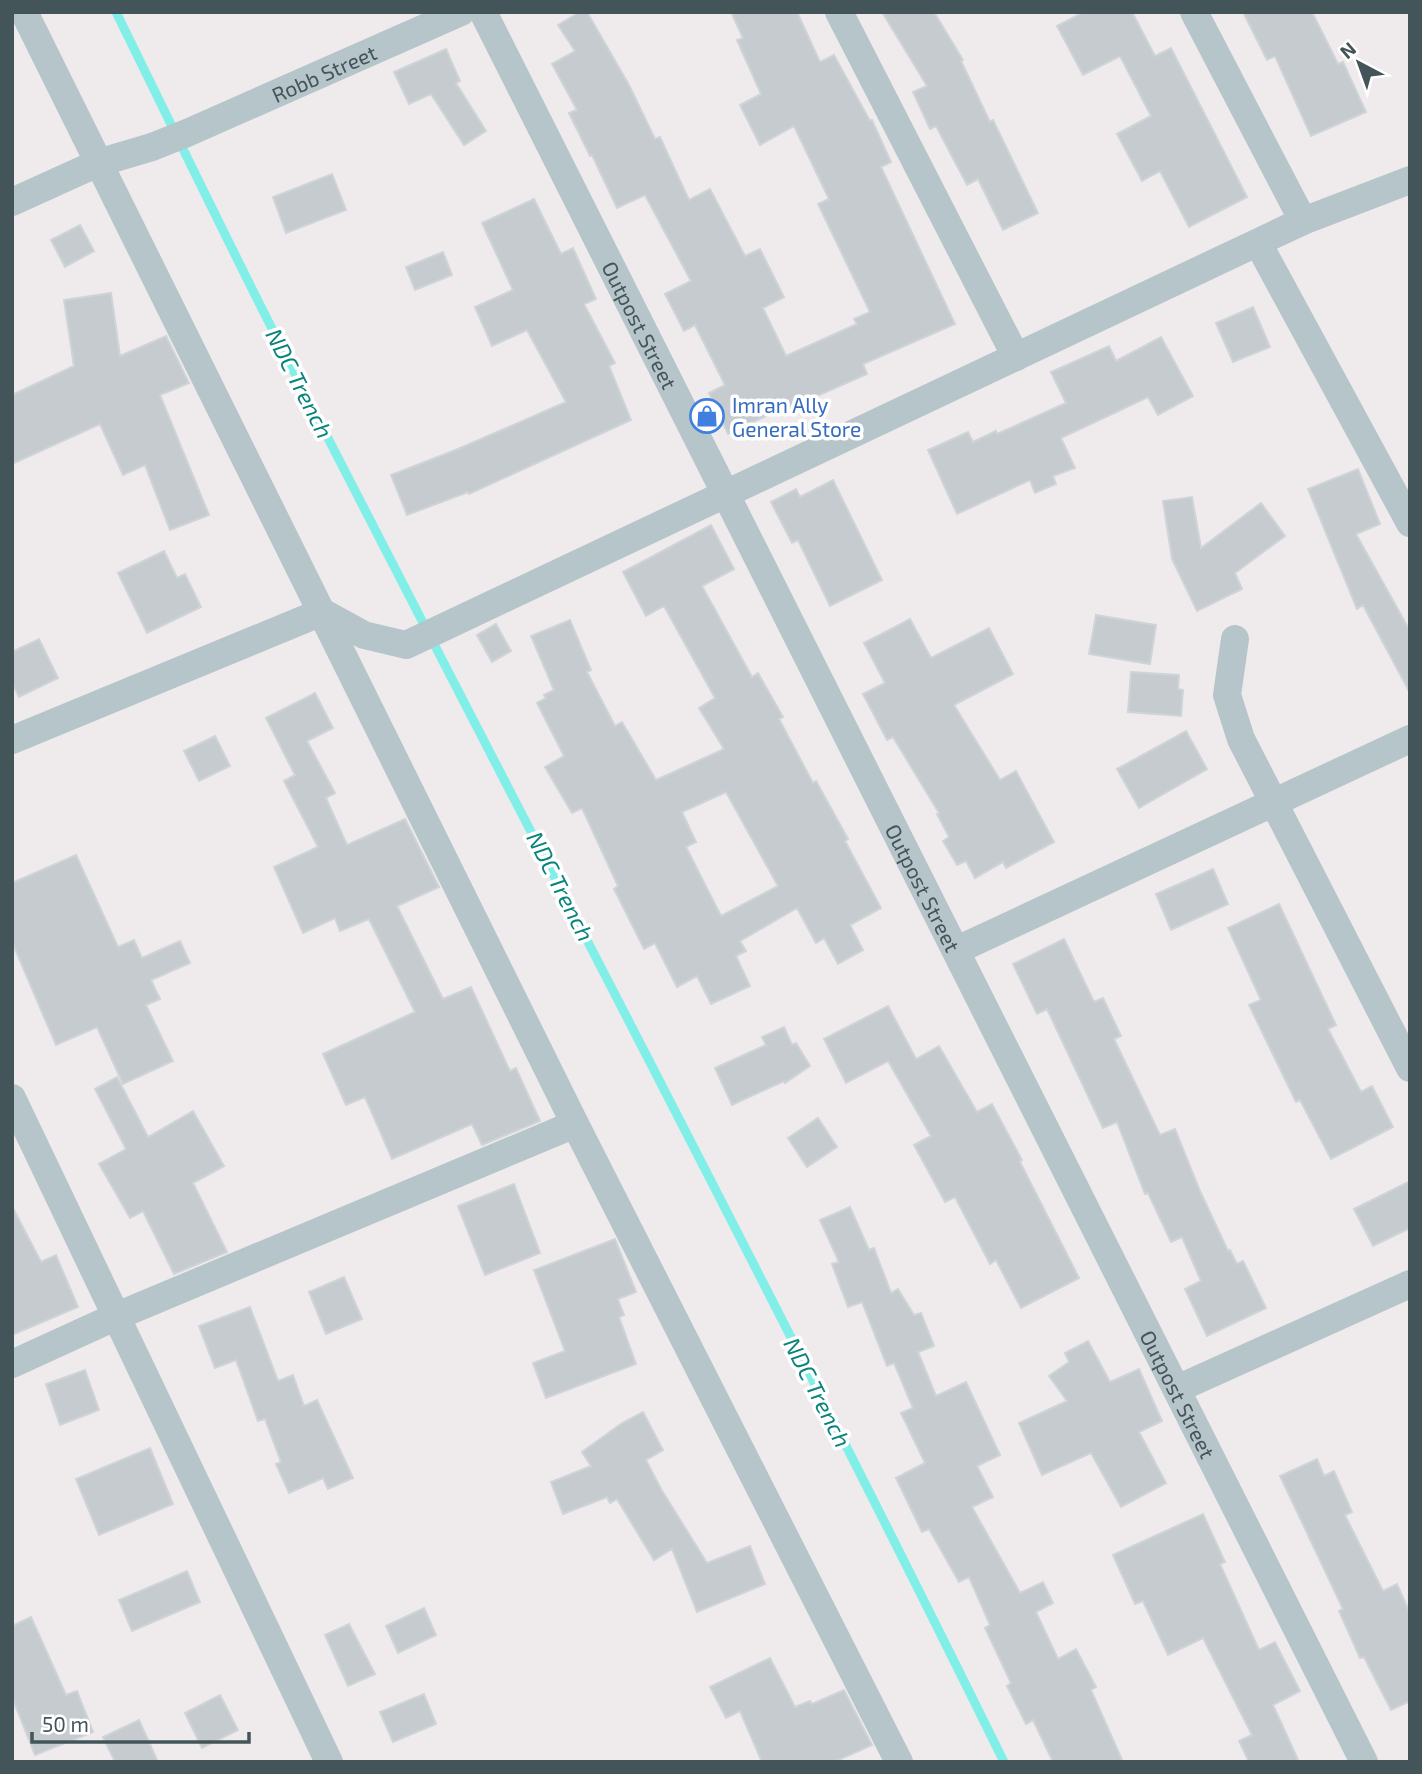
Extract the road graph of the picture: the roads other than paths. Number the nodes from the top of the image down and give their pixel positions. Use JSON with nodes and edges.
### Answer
{"nodes":[{"id":1,"x":24,"y":12,"type":"edge"},
{"id":2,"x":461,"y":12,"type":"edge"},
{"id":3,"x":483,"y":12,"type":"edge"},
{"id":4,"x":839,"y":12,"type":"edge"},
{"id":5,"x":1194,"y":12,"type":"edge"},
{"id":6,"x":99,"y":163,"type":"junction"},
{"id":7,"x":1410,"y":180,"type":"edge"},
{"id":8,"x":12,"y":202,"type":"edge"},
{"id":9,"x":1303,"y":221,"type":"junction"},
{"id":10,"x":1258,"y":243,"type":"junction"},
{"id":11,"x":1016,"y":357,"type":"junction"},
{"id":12,"x":726,"y":495,"type":"junction"},
{"id":13,"x":1410,"y":523,"type":"edge"},
{"id":14,"x":322,"y":612,"type":"junction"},
{"id":15,"x":1235,"y":639,"type":"dead end"},
{"id":16,"x":1410,"y":739,"type":"edge"},
{"id":17,"x":12,"y":740,"type":"edge"},
{"id":18,"x":1274,"y":801,"type":"junction"},
{"id":19,"x":957,"y":950,"type":"junction"},
{"id":20,"x":1410,"y":1068,"type":"edge"},
{"id":21,"x":12,"y":1098,"type":"edge"},
{"id":22,"x":575,"y":1124,"type":"junction"},
{"id":23,"x":1410,"y":1284,"type":"edge"},
{"id":24,"x":117,"y":1316,"type":"junction"},
{"id":25,"x":12,"y":1364,"type":"edge"},
{"id":26,"x":1177,"y":1389,"type":"junction"},
{"id":27,"x":329,"y":1762,"type":"edge"},
{"id":28,"x":899,"y":1762,"type":"edge"},
{"id":29,"x":1364,"y":1762,"type":"edge"}],
"edges":[{"from":1,"to":6,"type":"street"},
{"from":2,"to":6,"type":"street","name":"Robb Street"},
{"from":3,"to":12,"type":"street","name":"Outpost Street"},
{"from":4,"to":11,"type":"street"},
{"from":5,"to":9,"type":"street"},
{"from":6,"to":8,"type":"street","name":"Robb Street"},
{"from":6,"to":14,"type":"street"},
{"from":7,"to":9,"type":"street"},
{"from":9,"to":10,"type":"street"},
{"from":10,"to":11,"type":"street"},
{"from":10,"to":13,"type":"street"},
{"from":11,"to":12,"type":"street"},
{"from":12,"to":14,"type":"street"},
{"from":12,"to":19,"type":"street","name":"Outpost Street"},
{"from":14,"to":17,"type":"street"},
{"from":14,"to":22,"type":"street"},
{"from":15,"to":18,"type":"street"},
{"from":16,"to":18,"type":"street"},
{"from":18,"to":19,"type":"street"},
{"from":18,"to":20,"type":"street"},
{"from":19,"to":26,"type":"street","name":"Outpost Street"},
{"from":21,"to":24,"type":"street"},
{"from":22,"to":24,"type":"street"},
{"from":22,"to":28,"type":"street"},
{"from":23,"to":26,"type":"street"},
{"from":24,"to":25,"type":"street"},
{"from":24,"to":27,"type":"street"},
{"from":26,"to":29,"type":"street","name":"Outpost Street"}]}
